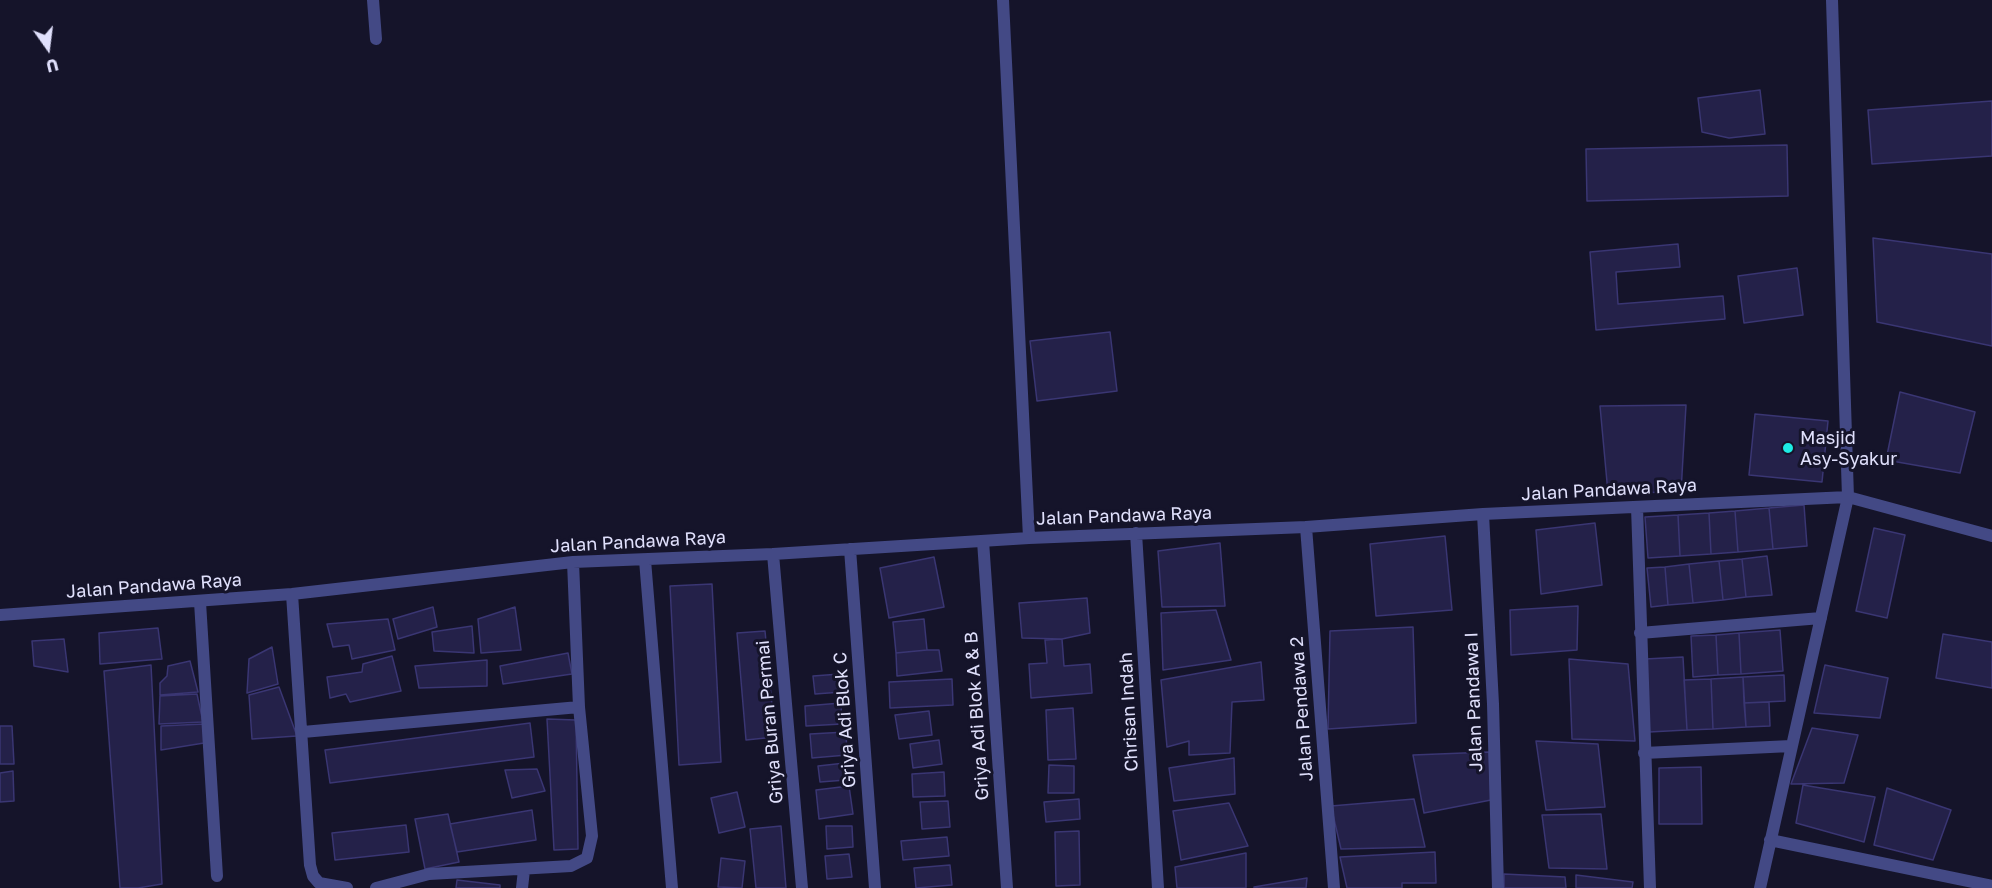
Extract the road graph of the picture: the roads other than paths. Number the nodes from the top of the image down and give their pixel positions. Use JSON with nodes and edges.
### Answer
{"nodes":[{"id":1,"x":373,"y":0,"type":"edge"},
{"id":2,"x":1003,"y":0,"type":"edge"},
{"id":3,"x":1832,"y":0,"type":"edge"},
{"id":4,"x":376,"y":39,"type":"dead end"},
{"id":5,"x":1848,"y":497,"type":"junction"},
{"id":6,"x":1637,"y":507,"type":"junction"},
{"id":7,"x":1483,"y":514,"type":"junction"},
{"id":8,"x":1306,"y":527,"type":"junction"},
{"id":9,"x":1136,"y":533,"type":"junction"},
{"id":10,"x":1992,"y":536,"type":"edge"},
{"id":11,"x":1029,"y":538,"type":"junction"},
{"id":12,"x":984,"y":541,"type":"junction"},
{"id":13,"x":850,"y":549,"type":"junction"},
{"id":14,"x":773,"y":554,"type":"junction"},
{"id":15,"x":645,"y":560,"type":"junction"},
{"id":16,"x":573,"y":562,"type":"junction"},
{"id":17,"x":292,"y":594,"type":"junction"},
{"id":18,"x":200,"y":602,"type":"junction"},
{"id":19,"x":1,"y":615,"type":"edge"},
{"id":20,"x":1821,"y":618,"type":"junction"},
{"id":21,"x":1640,"y":633,"type":"junction"},
{"id":22,"x":579,"y":707,"type":"junction"},
{"id":23,"x":303,"y":732,"type":"junction"},
{"id":24,"x":1791,"y":746,"type":"junction"},
{"id":25,"x":1644,"y":753,"type":"junction"},
{"id":26,"x":1770,"y":840,"type":"junction"},
{"id":27,"x":524,"y":870,"type":"junction"},
{"id":28,"x":218,"y":876,"type":"dead end"},
{"id":29,"x":1992,"y":886,"type":"edge"},
{"id":30,"x":347,"y":888,"type":"edge"},
{"id":31,"x":376,"y":888,"type":"edge"},
{"id":32,"x":522,"y":888,"type":"edge"},
{"id":33,"x":672,"y":888,"type":"edge"},
{"id":34,"x":802,"y":888,"type":"edge"},
{"id":35,"x":875,"y":888,"type":"edge"},
{"id":36,"x":1006,"y":888,"type":"edge"},
{"id":37,"x":1158,"y":888,"type":"edge"},
{"id":38,"x":1334,"y":888,"type":"edge"},
{"id":39,"x":1498,"y":888,"type":"edge"},
{"id":40,"x":1650,"y":888,"type":"edge"},
{"id":41,"x":1760,"y":888,"type":"edge"}],
"edges":[{"from":1,"to":4,"type":"street"},
{"from":2,"to":11,"type":"street"},
{"from":3,"to":5,"type":"street"},
{"from":5,"to":6,"type":"street","name":"Jalan Pandawa Raya"},
{"from":5,"to":10,"type":"street","name":"Jalan Pandawa Raya"},
{"from":5,"to":20,"type":"street"},
{"from":6,"to":7,"type":"street","name":"Jalan Pandawa Raya"},
{"from":6,"to":21,"type":"street"},
{"from":7,"to":8,"type":"street","name":"Jalan Pandawa Raya"},
{"from":7,"to":39,"type":"street","name":"Jalan Pandawa I"},
{"from":8,"to":9,"type":"street","name":"Jalan Pandawa Raya"},
{"from":8,"to":38,"type":"street","name":"Jalan Pendawa 2"},
{"from":9,"to":11,"type":"street","name":"Jalan Pandawa Raya"},
{"from":9,"to":37,"type":"street","name":"Chrisan Indah"},
{"from":11,"to":12,"type":"street","name":"Jalan Pandawa Raya"},
{"from":12,"to":13,"type":"street","name":"Jalan Pandawa Raya"},
{"from":12,"to":36,"type":"street","name":"Griya Adi Blok A & B"},
{"from":13,"to":14,"type":"street","name":"Jalan Pandawa Raya"},
{"from":13,"to":35,"type":"street","name":"Griya Adi Blok C"},
{"from":14,"to":15,"type":"street","name":"Jalan Pandawa Raya"},
{"from":14,"to":34,"type":"street","name":"Griya Buran Permai"},
{"from":15,"to":16,"type":"street","name":"Jalan Pandawa Raya"},
{"from":15,"to":33,"type":"street"},
{"from":16,"to":17,"type":"street","name":"Jalan Pandawa Raya"},
{"from":16,"to":22,"type":"street"},
{"from":17,"to":18,"type":"street","name":"Jalan Pandawa Raya"},
{"from":17,"to":23,"type":"street"},
{"from":18,"to":19,"type":"street","name":"Jalan Pandawa Raya"},
{"from":18,"to":28,"type":"street"},
{"from":20,"to":21,"type":"street"},
{"from":20,"to":24,"type":"street"},
{"from":21,"to":25,"type":"street"},
{"from":22,"to":23,"type":"street"},
{"from":22,"to":27,"type":"street"},
{"from":23,"to":30,"type":"street"},
{"from":24,"to":25,"type":"street"},
{"from":24,"to":26,"type":"street"},
{"from":25,"to":40,"type":"street"},
{"from":26,"to":29,"type":"street"},
{"from":26,"to":41,"type":"street"},
{"from":27,"to":31,"type":"street"},
{"from":27,"to":32,"type":"street"}]}
